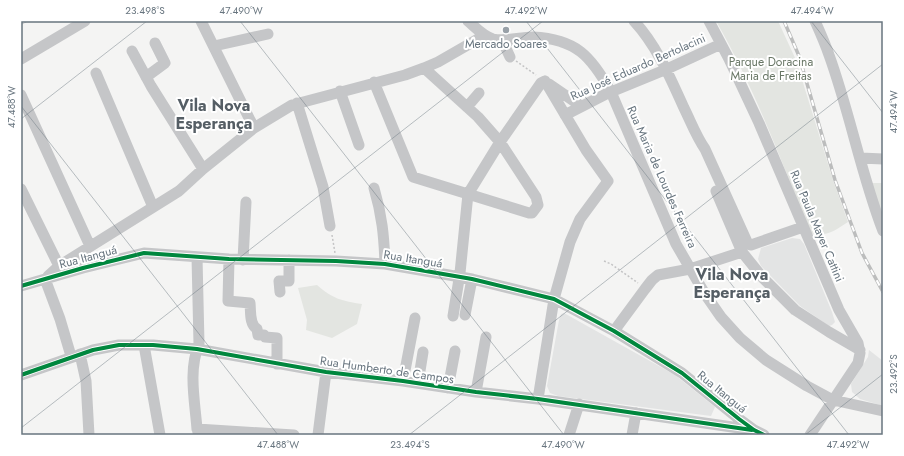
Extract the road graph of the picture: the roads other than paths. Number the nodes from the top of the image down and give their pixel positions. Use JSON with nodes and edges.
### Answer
{"nodes":[{"id":1,"x":85,"y":21,"type":"edge"},
{"id":2,"x":201,"y":21,"type":"edge"},
{"id":3,"x":468,"y":21,"type":"edge"},
{"id":4,"x":634,"y":21,"type":"edge"},
{"id":5,"x":709,"y":21,"type":"edge"},
{"id":6,"x":815,"y":21,"type":"edge"},
{"id":7,"x":268,"y":34,"type":"dead end"},
{"id":8,"x":485,"y":35,"type":"junction"},
{"id":9,"x":502,"y":40,"type":"junction"},
{"id":10,"x":155,"y":43,"type":"dead end"},
{"id":11,"x":722,"y":44,"type":"junction"},
{"id":12,"x":214,"y":46,"type":"junction"},
{"id":13,"x":132,"y":51,"type":"dead end"},
{"id":14,"x":510,"y":57,"type":"road end"},
{"id":15,"x":21,"y":59,"type":"edge"},
{"id":16,"x":424,"y":68,"type":"junction"},
{"id":17,"x":666,"y":69,"type":"junction"},
{"id":18,"x":96,"y":73,"type":"dead end"},
{"id":19,"x":146,"y":77,"type":"junction"},
{"id":20,"x":545,"y":81,"type":"junction"},
{"id":21,"x":374,"y":82,"type":"junction"},
{"id":22,"x":340,"y":91,"type":"junction"},
{"id":23,"x":611,"y":92,"type":"junction"},
{"id":24,"x":479,"y":93,"type":"dead end"},
{"id":25,"x":21,"y":95,"type":"edge"},
{"id":26,"x":297,"y":103,"type":"junction"},
{"id":27,"x":581,"y":106,"type":"junction"},
{"id":28,"x":467,"y":107,"type":"junction"},
{"id":29,"x":565,"y":114,"type":"junction"},
{"id":30,"x":254,"y":128,"type":"junction"},
{"id":31,"x":500,"y":142,"type":"junction"},
{"id":32,"x":359,"y":146,"type":"dead end"},
{"id":33,"x":861,"y":158,"type":"junction"},
{"id":34,"x":883,"y":159,"type":"edge"},
{"id":35,"x":204,"y":169,"type":"junction"},
{"id":36,"x":374,"y":188,"type":"dead end"},
{"id":37,"x":21,"y":189,"type":"edge"},
{"id":38,"x":468,"y":194,"type":"junction"},
{"id":39,"x":246,"y":202,"type":"dead end"},
{"id":40,"x":153,"y":207,"type":"junction"},
{"id":41,"x":330,"y":226,"type":"road end"},
{"id":42,"x":803,"y":227,"type":"junction"},
{"id":43,"x":883,"y":231,"type":"edge"},
{"id":44,"x":90,"y":246,"type":"junction"},
{"id":45,"x":746,"y":248,"type":"junction"},
{"id":46,"x":73,"y":257,"type":"junction"},
{"id":47,"x":197,"y":257,"type":"junction"},
{"id":48,"x":229,"y":259,"type":"junction"},
{"id":49,"x":243,"y":260,"type":"junction"},
{"id":50,"x":289,"y":260,"type":"junction"},
{"id":51,"x":385,"y":264,"type":"junction"},
{"id":52,"x":59,"y":266,"type":"junction"},
{"id":53,"x":690,"y":269,"type":"junction"},
{"id":54,"x":75,"y":270,"type":"junction"},
{"id":55,"x":459,"y":277,"type":"junction"},
{"id":56,"x":45,"y":279,"type":"junction"},
{"id":57,"x":472,"y":279,"type":"junction"},
{"id":58,"x":21,"y":286,"type":"edge"},
{"id":59,"x":280,"y":292,"type":"dead end"},
{"id":60,"x":554,"y":299,"type":"junction"},
{"id":61,"x":465,"y":315,"type":"dead end"},
{"id":62,"x":453,"y":316,"type":"dead end"},
{"id":63,"x":415,"y":318,"type":"dead end"},
{"id":64,"x":614,"y":332,"type":"junction"},
{"id":65,"x":844,"y":332,"type":"junction"},
{"id":66,"x":486,"y":337,"type":"dead end"},
{"id":67,"x":144,"y":345,"type":"junction"},
{"id":68,"x":197,"y":350,"type":"junction"},
{"id":69,"x":455,"y":351,"type":"dead end"},
{"id":70,"x":423,"y":352,"type":"dead end"},
{"id":71,"x":75,"y":355,"type":"junction"},
{"id":72,"x":277,"y":364,"type":"junction"},
{"id":73,"x":326,"y":372,"type":"junction"},
{"id":74,"x":21,"y":375,"type":"edge"},
{"id":75,"x":403,"y":380,"type":"junction"},
{"id":76,"x":418,"y":383,"type":"junction"},
{"id":77,"x":448,"y":388,"type":"junction"},
{"id":78,"x":476,"y":392,"type":"junction"},
{"id":79,"x":538,"y":398,"type":"junction"},
{"id":80,"x":833,"y":400,"type":"junction"},
{"id":81,"x":579,"y":404,"type":"junction"},
{"id":82,"x":725,"y":408,"type":"junction"},
{"id":83,"x":883,"y":412,"type":"edge"},
{"id":84,"x":636,"y":413,"type":"junction"},
{"id":85,"x":716,"y":425,"type":"junction"},
{"id":86,"x":198,"y":432,"type":"edge"},
{"id":87,"x":759,"y":433,"type":"edge"},
{"id":88,"x":90,"y":435,"type":"edge"},
{"id":89,"x":160,"y":435,"type":"edge"},
{"id":90,"x":294,"y":435,"type":"edge"},
{"id":91,"x":318,"y":435,"type":"edge"},
{"id":92,"x":569,"y":435,"type":"edge"},
{"id":93,"x":632,"y":435,"type":"edge"},
{"id":94,"x":810,"y":435,"type":"edge"}],
"edges":[{"from":1,"to":15,"type":"street"},
{"from":2,"to":12,"type":"street"},
{"from":3,"to":8,"type":"street"},
{"from":4,"to":17,"type":"street"},
{"from":5,"to":11,"type":"street","name":"Rua Paula Mayer Cattini"},
{"from":6,"to":33,"type":"street"},
{"from":7,"to":12,"type":"street"},
{"from":8,"to":9,"type":"street","name":"Rua Maria de Lourdes Ferreira"},
{"from":8,"to":16,"type":"street"},
{"from":9,"to":14,"type":"street"},
{"from":9,"to":23,"type":"street","name":"Rua Maria de Lourdes Ferreira"},
{"from":10,"to":19,"type":"street"},
{"from":11,"to":17,"type":"street","name":"Rua José Eduardo Bertolacini"},
{"from":11,"to":42,"type":"street","name":"Rua Paula Mayer Cattini"},
{"from":12,"to":30,"type":"street"},
{"from":13,"to":19,"type":"street"},
{"from":16,"to":21,"type":"street"},
{"from":16,"to":28,"type":"street"},
{"from":17,"to":23,"type":"street","name":"Rua José Eduardo Bertolacini"},
{"from":17,"to":45,"type":"street"},
{"from":18,"to":40,"type":"street"},
{"from":19,"to":35,"type":"street"},
{"from":20,"to":27,"type":"street"},
{"from":20,"to":29,"type":"street"},
{"from":20,"to":31,"type":"street"},
{"from":21,"to":22,"type":"street"},
{"from":21,"to":38,"type":"street"},
{"from":22,"to":26,"type":"street"},
{"from":22,"to":32,"type":"street"},
{"from":23,"to":27,"type":"street","name":"Rua José Eduardo Bertolacini"},
{"from":23,"to":53,"type":"street","name":"Rua Maria de Lourdes Ferreira"},
{"from":24,"to":28,"type":"street"},
{"from":25,"to":44,"type":"street"},
{"from":26,"to":30,"type":"street"},
{"from":26,"to":41,"type":"street"},
{"from":27,"to":29,"type":"street","name":"Rua José Eduardo Bertolacini"},
{"from":28,"to":31,"type":"street"},
{"from":29,"to":60,"type":"street"},
{"from":30,"to":35,"type":"street"},
{"from":31,"to":38,"type":"street"},
{"from":31,"to":38,"type":"street"},
{"from":33,"to":34,"type":"street"},
{"from":33,"to":43,"type":"street"},
{"from":35,"to":40,"type":"street"},
{"from":36,"to":51,"type":"street"},
{"from":37,"to":52,"type":"street"},
{"from":38,"to":55,"type":"street"},
{"from":39,"to":49,"type":"street"},
{"from":40,"to":44,"type":"street"},
{"from":42,"to":45,"type":"street"},
{"from":42,"to":65,"type":"street","name":"Rua Paula Mayer Cattini"},
{"from":44,"to":46,"type":"street"},
{"from":45,"to":53,"type":"street"},
{"from":45,"to":65,"type":"street"},
{"from":46,"to":52,"type":"street"},
{"from":46,"to":54,"type":"street"},
{"from":47,"to":48,"type":"street","name":"Rua Itanguá"},
{"from":47,"to":54,"type":"street","name":"Rua Itanguá"},
{"from":47,"to":68,"type":"street"},
{"from":48,"to":49,"type":"street","name":"Rua Itanguá"},
{"from":48,"to":72,"type":"street"},
{"from":49,"to":50,"type":"street","name":"Rua Itanguá"},
{"from":50,"to":51,"type":"street","name":"Rua Itanguá"},
{"from":50,"to":59,"type":"street"},
{"from":51,"to":55,"type":"street","name":"Rua Itanguá"},
{"from":52,"to":56,"type":"street"},
{"from":53,"to":64,"type":"street"},
{"from":53,"to":80,"type":"street","name":"Rua Maria de Lourdes Ferreira"},
{"from":54,"to":56,"type":"street","name":"Rua Itanguá"},
{"from":55,"to":57,"type":"street","name":"Rua Itanguá"},
{"from":55,"to":62,"type":"street"},
{"from":56,"to":58,"type":"street","name":"Rua Itanguá"},
{"from":56,"to":71,"type":"street"},
{"from":57,"to":60,"type":"street","name":"Rua Itanguá"},
{"from":57,"to":61,"type":"street"},
{"from":60,"to":64,"type":"street","name":"Rua Itanguá"},
{"from":60,"to":79,"type":"street"},
{"from":63,"to":75,"type":"street"},
{"from":64,"to":82,"type":"street","name":"Rua Itanguá"},
{"from":65,"to":80,"type":"street","name":"Rua Paula Mayer Cattini"},
{"from":66,"to":78,"type":"street"},
{"from":67,"to":68,"type":"street","name":"Rua Humberto de Campos"},
{"from":67,"to":71,"type":"street","name":"Rua Humberto de Campos"},
{"from":67,"to":89,"type":"street"},
{"from":68,"to":72,"type":"street","name":"Rua Humberto de Campos"},
{"from":68,"to":86,"type":"street"},
{"from":69,"to":77,"type":"street"},
{"from":70,"to":76,"type":"street"},
{"from":71,"to":74,"type":"street","name":"Rua Humberto de Campos"},
{"from":71,"to":88,"type":"street"},
{"from":72,"to":73,"type":"street","name":"Rua Humberto de Campos"},
{"from":73,"to":75,"type":"street","name":"Rua Humberto de Campos"},
{"from":73,"to":91,"type":"street"},
{"from":75,"to":76,"type":"street","name":"Rua Humberto de Campos"},
{"from":76,"to":77,"type":"street","name":"Rua Humberto de Campos"},
{"from":77,"to":78,"type":"street","name":"Rua Humberto de Campos"},
{"from":78,"to":79,"type":"street","name":"Rua Humberto de Campos"},
{"from":79,"to":81,"type":"street","name":"Rua Humberto de Campos"},
{"from":80,"to":83,"type":"street","name":"Rua Maria de Lourdes Ferreira"},
{"from":80,"to":94,"type":"street","name":"Rua Paula Mayer Cattini"},
{"from":81,"to":84,"type":"street","name":"Rua Humberto de Campos"},
{"from":81,"to":92,"type":"street"},
{"from":82,"to":85,"type":"street"},
{"from":82,"to":87,"type":"street","name":"Rua Itanguá"},
{"from":84,"to":85,"type":"street","name":"Rua Humberto de Campos"},
{"from":84,"to":93,"type":"street"},
{"from":85,"to":87,"type":"street","name":"Rua Humberto de Campos"},
{"from":86,"to":90,"type":"street"}]}
